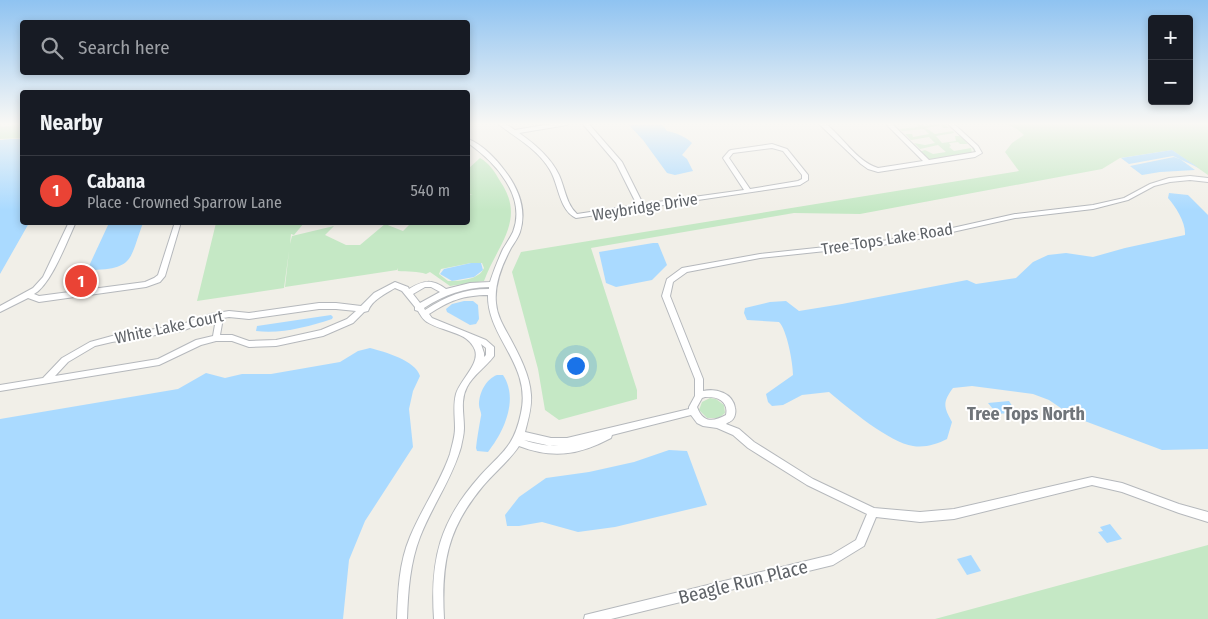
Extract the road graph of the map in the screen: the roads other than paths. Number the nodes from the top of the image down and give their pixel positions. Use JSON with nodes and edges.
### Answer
{"nodes":[{"id":1,"x":482,"y":152,"type":"edge"},
{"id":2,"x":538,"y":152,"type":"edge"},
{"id":3,"x":610,"y":152,"type":"edge"},
{"id":4,"x":732,"y":152,"type":"edge"},
{"id":5,"x":786,"y":152,"type":"edge"},
{"id":6,"x":852,"y":152,"type":"edge"},
{"id":7,"x":918,"y":152,"type":"edge"},
{"id":8,"x":978,"y":152,"type":"edge"},
{"id":9,"x":928,"y":162,"type":"junction"},
{"id":10,"x":1208,"y":180,"type":"edge"},
{"id":11,"x":748,"y":191,"type":"junction"},
{"id":12,"x":641,"y":207,"type":"junction"},
{"id":13,"x":72,"y":225,"type":"edge"},
{"id":14,"x":177,"y":225,"type":"edge"},
{"id":15,"x":492,"y":288,"type":"junction"},
{"id":16,"x":443,"y":292,"type":"junction"},
{"id":17,"x":407,"y":294,"type":"junction"},
{"id":18,"x":28,"y":295,"type":"junction"},
{"id":19,"x":450,"y":297,"type":"junction"},
{"id":20,"x":0,"y":309,"type":"edge"},
{"id":21,"x":365,"y":309,"type":"junction"},
{"id":22,"x":421,"y":311,"type":"junction"},
{"id":23,"x":220,"y":316,"type":"junction"},
{"id":24,"x":216,"y":338,"type":"junction"},
{"id":25,"x":699,"y":379,"type":"junction"},
{"id":26,"x":46,"y":380,"type":"junction"},
{"id":27,"x":0,"y":388,"type":"edge"},
{"id":28,"x":714,"y":393,"type":"junction"},
{"id":29,"x":699,"y":396,"type":"junction"},
{"id":30,"x":694,"y":411,"type":"junction"},
{"id":31,"x":730,"y":417,"type":"junction"},
{"id":32,"x":718,"y":424,"type":"junction"},
{"id":33,"x":736,"y":432,"type":"junction"},
{"id":34,"x":518,"y":438,"type":"junction"},
{"id":35,"x":873,"y":512,"type":"junction"},
{"id":36,"x":1208,"y":517,"type":"edge"},
{"id":37,"x":402,"y":619,"type":"edge"},
{"id":38,"x":439,"y":619,"type":"edge"},
{"id":39,"x":589,"y":619,"type":"edge"}],
"edges":[{"from":1,"to":15,"type":"street"},
{"from":2,"to":12,"type":"street","name":"Weybridge Drive"},
{"from":3,"to":12,"type":"street"},
{"from":4,"to":11,"type":"street","name":"Weybridge Drive"},
{"from":5,"to":11,"type":"street","name":"Weybridge Drive"},
{"from":6,"to":9,"type":"street"},
{"from":7,"to":9,"type":"street"},
{"from":8,"to":9,"type":"street"},
{"from":10,"to":25,"type":"street","name":"Tree Tops Lake Road"},
{"from":11,"to":12,"type":"street","name":"Weybridge Drive"},
{"from":13,"to":18,"type":"street"},
{"from":14,"to":18,"type":"street"},
{"from":15,"to":16,"type":"street"},
{"from":15,"to":19,"type":"street"},
{"from":15,"to":34,"type":"street"},
{"from":16,"to":17,"type":"street"},
{"from":16,"to":19,"type":"street"},
{"from":16,"to":22,"type":"street"},
{"from":17,"to":21,"type":"street"},
{"from":17,"to":22,"type":"street"},
{"from":18,"to":20,"type":"street"},
{"from":19,"to":22,"type":"street"},
{"from":21,"to":23,"type":"street","name":"White Lake Court"},
{"from":21,"to":24,"type":"street"},
{"from":22,"to":37,"type":"street"},
{"from":23,"to":24,"type":"street"},
{"from":23,"to":26,"type":"street","name":"White Lake Court"},
{"from":24,"to":26,"type":"street"},
{"from":25,"to":28,"type":"street","name":"Tree Tops Lake Road"},
{"from":25,"to":29,"type":"street","name":"Tree Tops Lake Road"},
{"from":26,"to":27,"type":"street"},
{"from":28,"to":29,"type":"street"},
{"from":28,"to":31,"type":"street","name":"Tree Tops Lake Road"},
{"from":29,"to":30,"type":"street","name":"Tree Tops Lake Road"},
{"from":30,"to":32,"type":"street","name":"Tree Tops Lake Road"},
{"from":30,"to":34,"type":"street"},
{"from":31,"to":32,"type":"street"},
{"from":31,"to":33,"type":"street","name":"Tree Tops Lake Road"},
{"from":32,"to":33,"type":"street","name":"Tree Tops Lake Road"},
{"from":33,"to":35,"type":"street","name":"Tree Tops Lake Road"},
{"from":34,"to":38,"type":"street"},
{"from":35,"to":36,"type":"street","name":"Tree Tops Lake Road"},
{"from":35,"to":39,"type":"street","name":"Beagle Run Place"}]}
